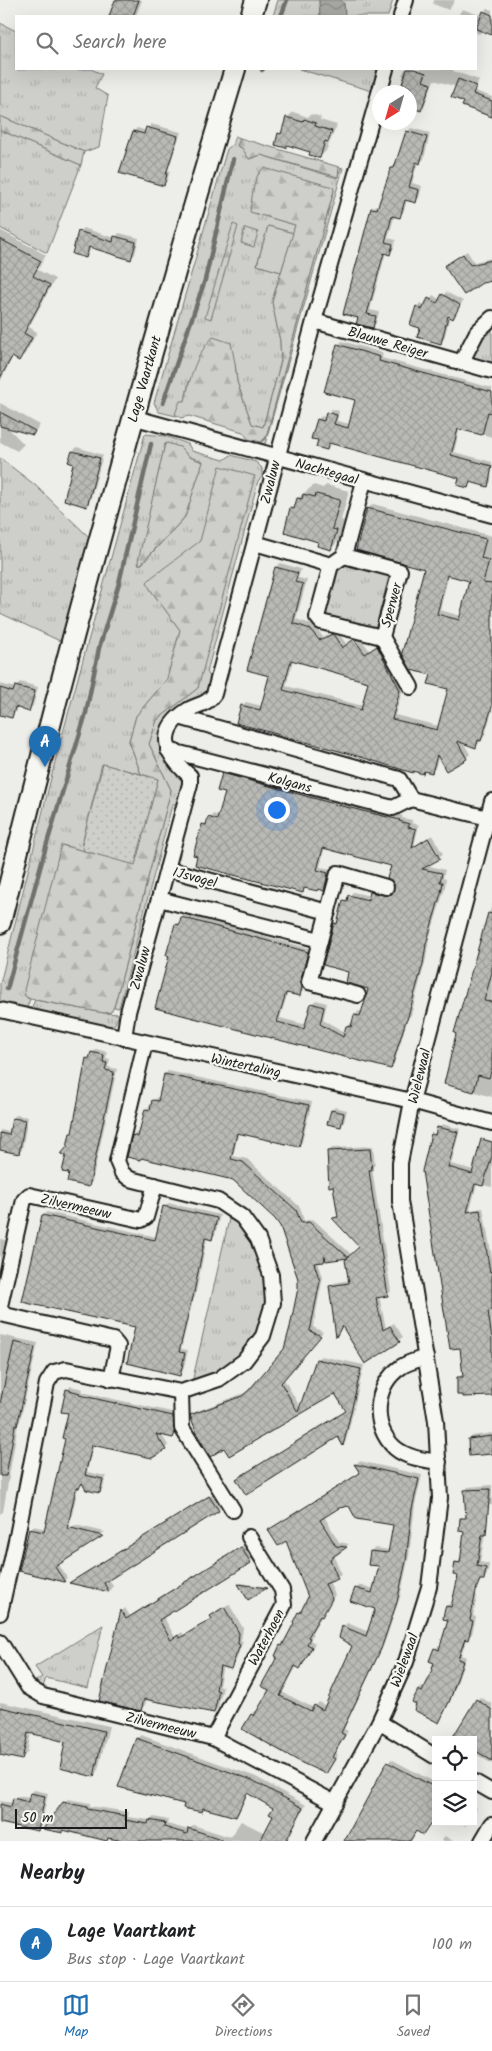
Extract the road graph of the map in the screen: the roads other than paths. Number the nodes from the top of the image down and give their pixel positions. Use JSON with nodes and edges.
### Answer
{"nodes":[{"id":1,"x":256,"y":0,"type":"edge"},
{"id":2,"x":406,"y":0,"type":"edge"},
{"id":3,"x":251,"y":15,"type":"edge"},
{"id":4,"x":401,"y":15,"type":"edge"},
{"id":5,"x":235,"y":70,"type":"edge"},
{"id":6,"x":386,"y":70,"type":"edge"},
{"id":7,"x":492,"y":318,"type":"edge"},
{"id":8,"x":314,"y":322,"type":"junction"},
{"id":9,"x":462,"y":363,"type":"junction"},
{"id":10,"x":492,"y":371,"type":"edge"},
{"id":11,"x":132,"y":417,"type":"junction"},
{"id":12,"x":277,"y":457,"type":"junction"},
{"id":13,"x":364,"y":481,"type":"junction"},
{"id":14,"x":492,"y":516,"type":"edge"},
{"id":15,"x":255,"y":543,"type":"junction"},
{"id":16,"x":344,"y":556,"type":"junction"},
{"id":17,"x":331,"y":565,"type":"junction"},
{"id":18,"x":382,"y":637,"type":"junction"},
{"id":19,"x":411,"y":688,"type":"dead end"},
{"id":20,"x":179,"y":718,"type":"junction"},
{"id":21,"x":168,"y":750,"type":"junction"},
{"id":22,"x":411,"y":799,"type":"junction"},
{"id":23,"x":492,"y":801,"type":"edge"},
{"id":24,"x":490,"y":818,"type":"edge"},
{"id":25,"x":167,"y":869,"type":"junction"},
{"id":26,"x":386,"y":887,"type":"dead end"},
{"id":27,"x":159,"y":899,"type":"junction"},
{"id":28,"x":328,"y":912,"type":"junction"},
{"id":29,"x":0,"y":923,"type":"edge"},
{"id":30,"x":320,"y":940,"type":"junction"},
{"id":31,"x":358,"y":995,"type":"dead end"},
{"id":32,"x":0,"y":1010,"type":"edge"},
{"id":33,"x":124,"y":1038,"type":"junction"},
{"id":34,"x":145,"y":1043,"type":"junction"},
{"id":35,"x":412,"y":1101,"type":"junction"},
{"id":36,"x":492,"y":1123,"type":"edge"},
{"id":37,"x":155,"y":1185,"type":"junction"},
{"id":38,"x":0,"y":1308,"type":"edge"},
{"id":39,"x":426,"y":1357,"type":"junction"},
{"id":40,"x":111,"y":1379,"type":"junction"},
{"id":41,"x":181,"y":1392,"type":"junction"},
{"id":42,"x":439,"y":1462,"type":"junction"},
{"id":43,"x":232,"y":1510,"type":"dead end"},
{"id":44,"x":249,"y":1537,"type":"dead end"},
{"id":45,"x":0,"y":1614,"type":"edge"},
{"id":46,"x":0,"y":1642,"type":"edge"},
{"id":47,"x":379,"y":1722,"type":"junction"},
{"id":48,"x":213,"y":1738,"type":"junction"},
{"id":49,"x":432,"y":1755,"type":"edge"},
{"id":50,"x":477,"y":1783,"type":"edge"},
{"id":51,"x":492,"y":1792,"type":"edge"},
{"id":52,"x":335,"y":1803,"type":"junction"},
{"id":53,"x":492,"y":1824,"type":"edge"},
{"id":54,"x":314,"y":1841,"type":"edge"},
{"id":55,"x":482,"y":1841,"type":"edge"}],
"edges":[{"from":1,"to":3,"type":"street"},
{"from":2,"to":4,"type":"street"},
{"from":5,"to":11,"type":"street","name":"Lage Vaartkant"},
{"from":6,"to":8,"type":"street","name":"Zwaluw"},
{"from":7,"to":9,"type":"street"},
{"from":8,"to":9,"type":"street","name":"Blauwe Reiger"},
{"from":8,"to":12,"type":"street","name":"Zwaluw"},
{"from":9,"to":10,"type":"street","name":"Blauwe Reiger"},
{"from":11,"to":12,"type":"street","name":"Nachtegaal"},
{"from":11,"to":29,"type":"street","name":"Lage Vaartkant"},
{"from":12,"to":13,"type":"street","name":"Nachtegaal"},
{"from":12,"to":15,"type":"street","name":"Zwaluw"},
{"from":13,"to":14,"type":"street","name":"Nachtegaal"},
{"from":13,"to":16,"type":"street"},
{"from":15,"to":17,"type":"street"},
{"from":15,"to":20,"type":"street","name":"Zwaluw"},
{"from":16,"to":17,"type":"street"},
{"from":16,"to":18,"type":"street","name":"Sperwer"},
{"from":17,"to":18,"type":"street","name":"Sperwer"},
{"from":18,"to":19,"type":"street","name":"Sperwer"},
{"from":20,"to":21,"type":"street"},
{"from":20,"to":22,"type":"street"},
{"from":21,"to":22,"type":"street","name":"Kolgans"},
{"from":21,"to":25,"type":"street"},
{"from":22,"to":24,"type":"street"},
{"from":23,"to":24,"type":"street","name":"Wielewaal"},
{"from":24,"to":35,"type":"street","name":"Wielewaal"},
{"from":25,"to":27,"type":"street","name":"IJsvogel"},
{"from":25,"to":28,"type":"street","name":"IJsvogel"},
{"from":26,"to":28,"type":"street"},
{"from":27,"to":30,"type":"street"},
{"from":27,"to":33,"type":"street","name":"Zwaluw"},
{"from":28,"to":30,"type":"street"},
{"from":30,"to":31,"type":"street"},
{"from":32,"to":33,"type":"street","name":"Wintertaling"},
{"from":33,"to":34,"type":"street","name":"Wintertaling"},
{"from":34,"to":35,"type":"street","name":"Wintertaling"},
{"from":34,"to":37,"type":"street"},
{"from":35,"to":36,"type":"street","name":"Wintertaling"},
{"from":35,"to":39,"type":"street","name":"Wielewaal"},
{"from":37,"to":38,"type":"street","name":"Zilvermeeuw"},
{"from":37,"to":41,"type":"street"},
{"from":38,"to":40,"type":"street","name":"Zilvermeeuw"},
{"from":39,"to":42,"type":"street","name":"Wielewaal"},
{"from":39,"to":42,"type":"street"},
{"from":40,"to":41,"type":"street"},
{"from":40,"to":45,"type":"street"},
{"from":41,"to":43,"type":"street"},
{"from":42,"to":47,"type":"street","name":"Wielewaal"},
{"from":44,"to":48,"type":"street","name":"Waterhoen"},
{"from":46,"to":48,"type":"street","name":"Zilvermeeuw"},
{"from":47,"to":49,"type":"street"},
{"from":47,"to":52,"type":"street","name":"Wielewaal"},
{"from":48,"to":52,"type":"street","name":"Zilvermeeuw"},
{"from":50,"to":51,"type":"street"},
{"from":52,"to":54,"type":"street","name":"Wielewaal"},
{"from":53,"to":55,"type":"street"}]}
